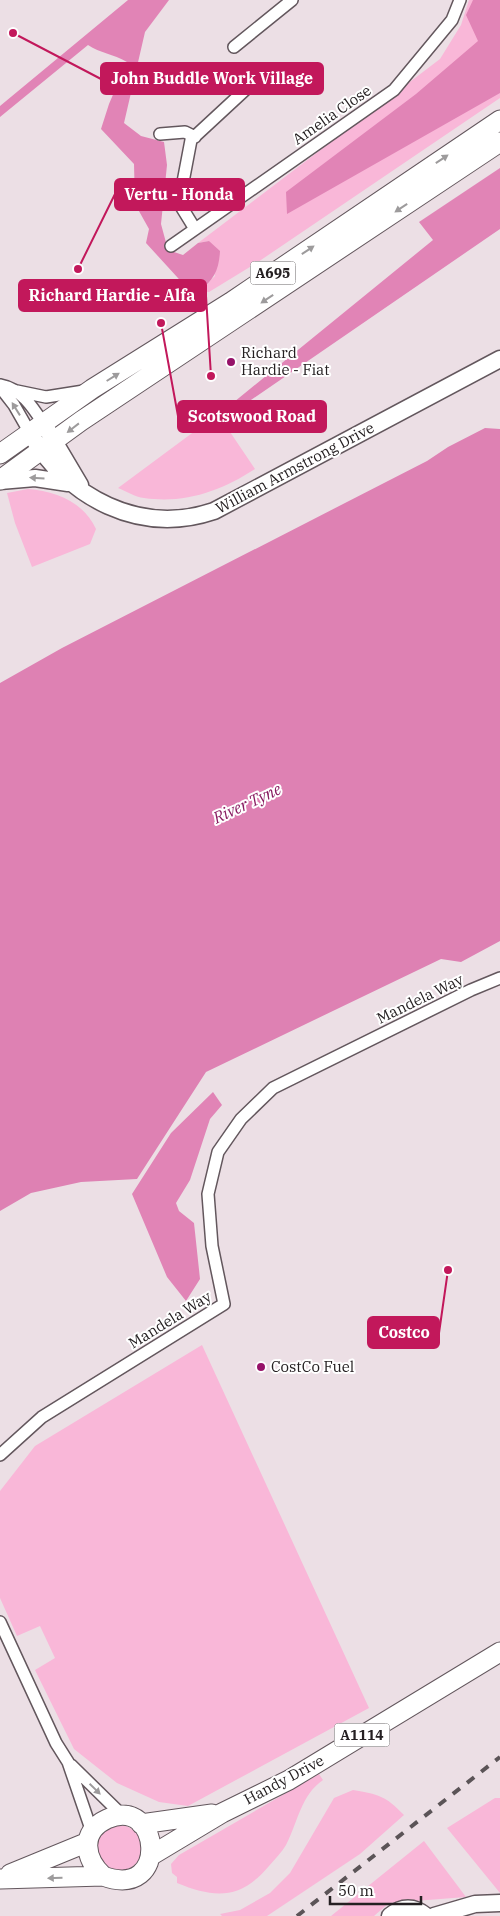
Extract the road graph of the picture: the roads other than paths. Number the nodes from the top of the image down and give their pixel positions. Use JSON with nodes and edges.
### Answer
{"nodes":[{"id":1,"x":292,"y":0,"type":"edge"},
{"id":2,"x":460,"y":0,"type":"edge"},
{"id":3,"x":234,"y":47,"type":"dead end"},
{"id":4,"x":245,"y":90,"type":"dead end"},
{"id":5,"x":500,"y":120,"type":"edge"},
{"id":6,"x":160,"y":134,"type":"dead end"},
{"id":7,"x":195,"y":137,"type":"junction"},
{"id":8,"x":500,"y":142,"type":"edge"},
{"id":9,"x":195,"y":229,"type":"junction"},
{"id":10,"x":170,"y":246,"type":"dead end"},
{"id":11,"x":500,"y":359,"type":"edge"},
{"id":12,"x":0,"y":386,"type":"edge"},
{"id":13,"x":92,"y":390,"type":"junction"},
{"id":14,"x":17,"y":391,"type":"junction"},
{"id":15,"x":37,"y":428,"type":"junction"},
{"id":16,"x":47,"y":446,"type":"junction"},
{"id":17,"x":0,"y":454,"type":"edge"},
{"id":18,"x":0,"y":480,"type":"edge"},
{"id":19,"x":78,"y":487,"type":"junction"},
{"id":20,"x":500,"y":978,"type":"edge"},
{"id":21,"x":0,"y":1455,"type":"edge"},
{"id":22,"x":0,"y":1622,"type":"edge"},
{"id":23,"x":500,"y":1652,"type":"edge"},
{"id":24,"x":68,"y":1762,"type":"junction"},
{"id":25,"x":222,"y":1813,"type":"junction"},
{"id":26,"x":123,"y":1816,"type":"junction"},
{"id":27,"x":142,"y":1824,"type":"junction"},
{"id":28,"x":90,"y":1837,"type":"junction"},
{"id":29,"x":152,"y":1855,"type":"junction"},
{"id":30,"x":104,"y":1876,"type":"junction"},
{"id":31,"x":0,"y":1879,"type":"edge"},
{"id":32,"x":500,"y":1903,"type":"edge"},
{"id":33,"x":390,"y":1916,"type":"edge"},
{"id":34,"x":426,"y":1916,"type":"edge"},
{"id":35,"x":434,"y":1916,"type":"edge"}],
"edges":[{"from":1,"to":3,"type":"street"},
{"from":2,"to":9,"type":"street","name":"Amelia Close"},
{"from":4,"to":7,"type":"street"},
{"from":13,"to":5,"type":"main road","number":"A695","one_way":true},
{"from":6,"to":7,"type":"street"},
{"from":7,"to":9,"type":"street"},
{"from":8,"to":16,"type":"main road","number":"A695","one_way":true},
{"from":9,"to":10,"type":"street","name":"Amelia Close"},
{"from":11,"to":19,"type":"street","name":"William Armstrong Drive"},
{"from":12,"to":14,"type":"street"},
{"from":15,"to":12,"type":"street","one_way":true},
{"from":13,"to":14,"type":"street"},
{"from":13,"to":15,"type":"main road","number":"A695"},
{"from":14,"to":15,"type":"street"},
{"from":15,"to":16,"type":"street","name":"William Armstrong Drive"},
{"from":15,"to":17,"type":"main road","number":"A695"},
{"from":16,"to":18,"type":"main road","number":"A695"},
{"from":16,"to":19,"type":"street","name":"William Armstrong Drive"},
{"from":19,"to":18,"type":"street","one_way":true},
{"from":20,"to":21,"type":"street","name":"Mandela Way"},
{"from":22,"to":24,"type":"street"},
{"from":23,"to":25,"type":"main road","name":"Handy Drive","number":"A1114"},
{"from":24,"to":26,"type":"street","one_way":true},
{"from":24,"to":28,"type":"street"},
{"from":25,"to":27,"type":"main road","number":"A1114"},
{"from":25,"to":29,"type":"main road","number":"A1114"},
{"from":26,"to":27,"type":"main road"},
{"from":26,"to":28,"type":"main road"},
{"from":27,"to":29,"type":"main road"},
{"from":28,"to":30,"type":"main road"},
{"from":28,"to":31,"type":"main road"},
{"from":29,"to":30,"type":"main road"},
{"from":30,"to":31,"type":"main road","one_way":true},
{"from":32,"to":35,"type":"street"},
{"from":33,"to":34,"type":"street"}]}
